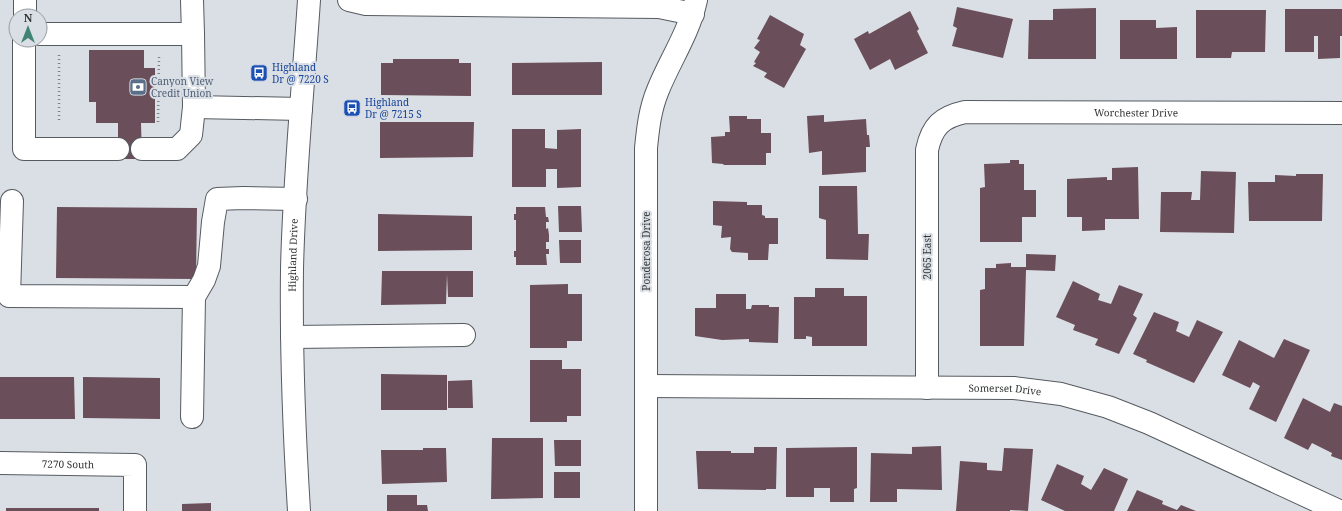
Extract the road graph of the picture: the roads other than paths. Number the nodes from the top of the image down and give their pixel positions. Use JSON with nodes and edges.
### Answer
{"nodes":[{"id":1,"x":192,"y":0,"type":"edge"},
{"id":2,"x":309,"y":0,"type":"edge"},
{"id":3,"x":349,"y":0,"type":"edge"},
{"id":4,"x":695,"y":7,"type":"edge"},
{"id":5,"x":48,"y":34,"type":"edge"},
{"id":6,"x":193,"y":34,"type":"junction"},
{"id":7,"x":24,"y":48,"type":"edge"},
{"id":8,"x":194,"y":107,"type":"junction"},
{"id":9,"x":301,"y":109,"type":"junction"},
{"id":10,"x":1342,"y":114,"type":"edge"},
{"id":11,"x":935,"y":127,"type":"joint"},
{"id":12,"x":118,"y":150,"type":"dead end"},
{"id":13,"x":142,"y":150,"type":"dead end"},
{"id":14,"x":296,"y":199,"type":"junction"},
{"id":15,"x":12,"y":201,"type":"dead end"},
{"id":16,"x":194,"y":297,"type":"junction"},
{"id":17,"x":464,"y":335,"type":"dead end"},
{"id":18,"x":292,"y":337,"type":"junction"},
{"id":19,"x":646,"y":386,"type":"junction"},
{"id":20,"x":927,"y":388,"type":"junction"},
{"id":21,"x":192,"y":417,"type":"dead end"},
{"id":22,"x":0,"y":464,"type":"edge"},
{"id":23,"x":136,"y":511,"type":"edge"},
{"id":24,"x":300,"y":511,"type":"edge"},
{"id":25,"x":646,"y":511,"type":"edge"},
{"id":26,"x":1339,"y":511,"type":"edge"}],
"edges":[{"from":1,"to":6,"type":"street"},
{"from":2,"to":9,"type":"street","name":"Highland Drive"},
{"from":3,"to":4,"type":"street"},
{"from":4,"to":19,"type":"street","name":"Ponderosa Drive"},
{"from":5,"to":6,"type":"street"},
{"from":6,"to":8,"type":"street"},
{"from":7,"to":12,"type":"street"},
{"from":8,"to":9,"type":"street"},
{"from":8,"to":13,"type":"street"},
{"from":9,"to":14,"type":"street","name":"Highland Drive"},
{"from":10,"to":11,"type":"street","name":"Worchester Drive"},
{"from":11,"to":20,"type":"street","name":"2065 East"},
{"from":14,"to":16,"type":"street"},
{"from":14,"to":18,"type":"street","name":"Highland Drive"},
{"from":15,"to":16,"type":"street"},
{"from":16,"to":21,"type":"street"},
{"from":17,"to":18,"type":"street"},
{"from":18,"to":24,"type":"street","name":"Highland Drive"},
{"from":19,"to":20,"type":"street","name":"Somerset Drive"},
{"from":19,"to":25,"type":"street","name":"Ponderosa Drive"},
{"from":20,"to":26,"type":"street","name":"Somerset Drive"},
{"from":22,"to":23,"type":"street","name":"7270 South"}]}
